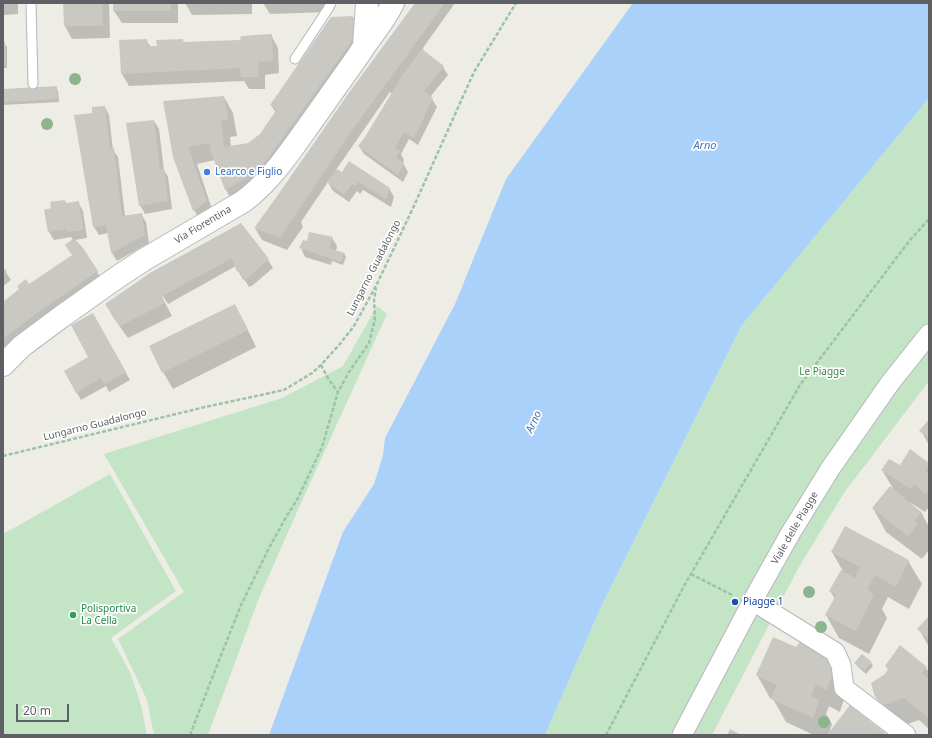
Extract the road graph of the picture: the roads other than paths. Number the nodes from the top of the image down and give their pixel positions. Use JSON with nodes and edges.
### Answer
{"nodes":[{"id":1,"x":31,"y":3,"type":"edge"},
{"id":2,"x":331,"y":3,"type":"edge"},
{"id":3,"x":367,"y":3,"type":"edge"},
{"id":4,"x":393,"y":3,"type":"edge"},
{"id":5,"x":364,"y":46,"type":"junction"},
{"id":6,"x":295,"y":59,"type":"dead end"},
{"id":7,"x":33,"y":84,"type":"dead end"},
{"id":8,"x":929,"y":334,"type":"edge"},
{"id":9,"x":3,"y":364,"type":"edge"},
{"id":10,"x":753,"y":601,"type":"junction"},
{"id":11,"x":682,"y":735,"type":"edge"},
{"id":12,"x":906,"y":735,"type":"edge"}],
"edges":[{"from":1,"to":7,"type":"lane"},
{"from":2,"to":6,"type":"lane"},
{"from":3,"to":5,"type":"main road","name":"Via Fiorentina"},
{"from":4,"to":5,"type":"main road","name":"Via Fiorentina"},
{"from":5,"to":9,"type":"main road","name":"Via Fiorentina"},
{"from":8,"to":10,"type":"street","name":"Viale delle Piagge"},
{"from":10,"to":11,"type":"street","name":"Viale delle Piagge"},
{"from":10,"to":12,"type":"street"}]}
